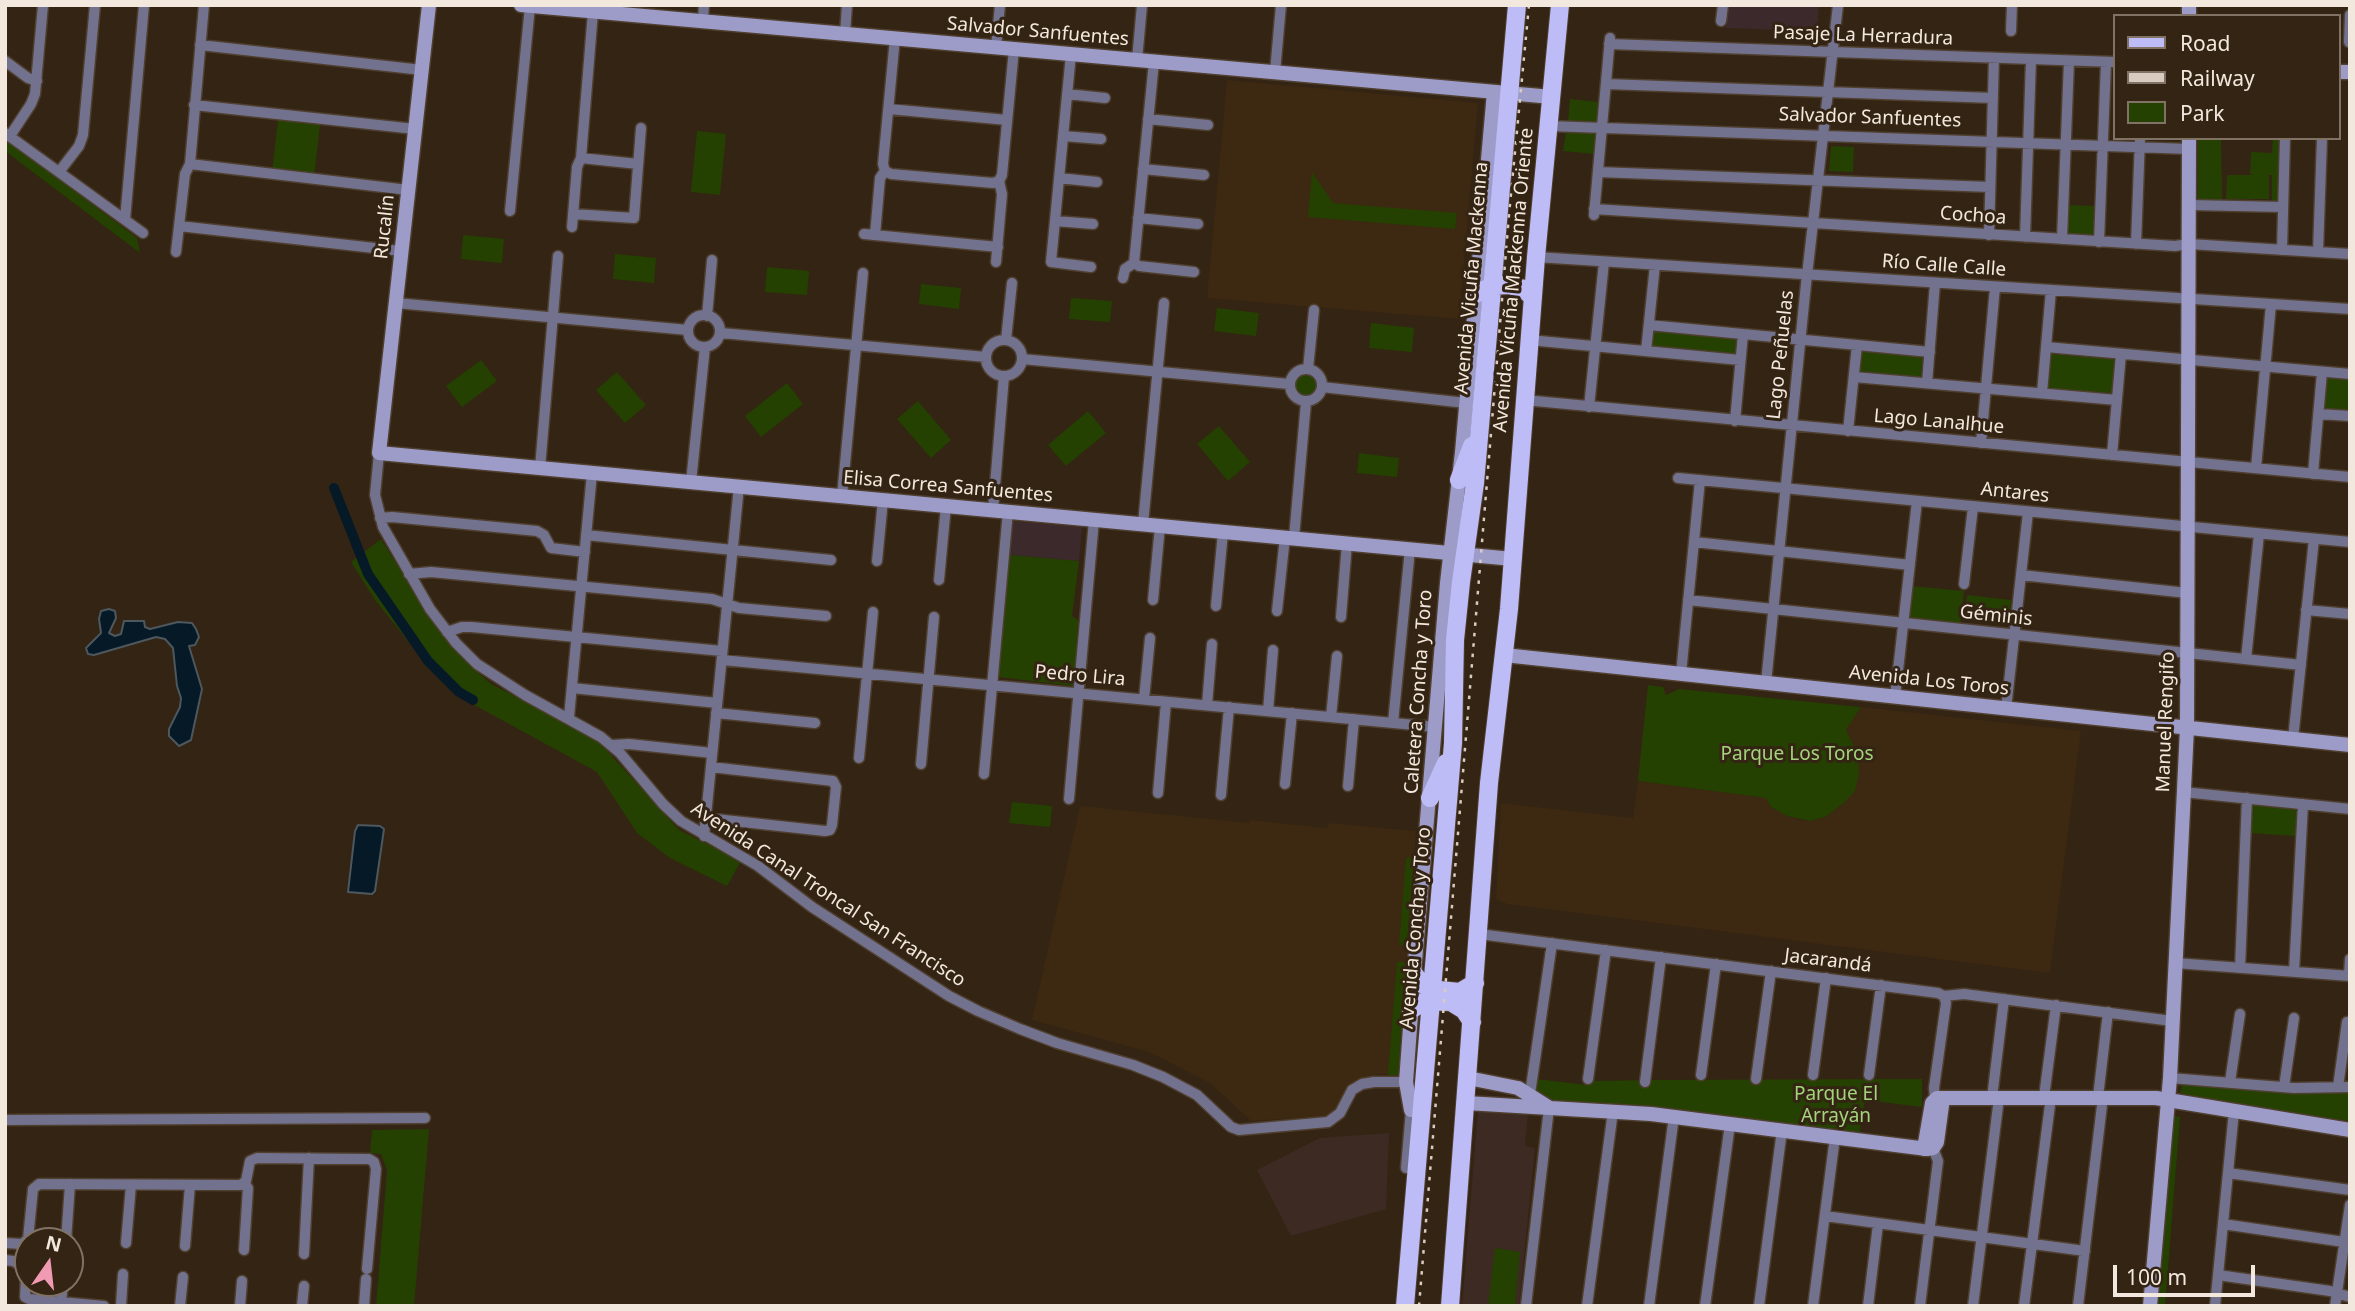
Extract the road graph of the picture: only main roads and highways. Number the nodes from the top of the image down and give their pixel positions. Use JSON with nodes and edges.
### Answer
{"nodes":[{"id":1,"x":1517,"y":5,"type":"edge"},
{"id":2,"x":1560,"y":5,"type":"edge"},
{"id":3,"x":1492,"y":286,"type":"junction"},
{"id":4,"x":1476,"y":294,"type":"road end"},
{"id":5,"x":1533,"y":298,"type":"junction"},
{"id":6,"x":1480,"y":426,"type":"junction"},
{"id":7,"x":1459,"y":480,"type":"road end"},
{"id":8,"x":1457,"y":554,"type":"joint"},
{"id":9,"x":1453,"y":743,"type":"junction"},
{"id":10,"x":1430,"y":798,"type":"road end"},
{"id":11,"x":1414,"y":974,"type":"road end"},
{"id":12,"x":1475,"y":982,"type":"junction"},
{"id":13,"x":1431,"y":994,"type":"junction"},
{"id":14,"x":1411,"y":1010,"type":"road end"},
{"id":15,"x":1472,"y":1022,"type":"junction"},
{"id":16,"x":1411,"y":1110,"type":"road end"},
{"id":17,"x":1415,"y":1138,"type":"junction"},
{"id":18,"x":1406,"y":1168,"type":"road end"},
{"id":19,"x":1413,"y":1200,"type":"junction"},
{"id":20,"x":1405,"y":1306,"type":"edge"},
{"id":21,"x":1450,"y":1306,"type":"edge"}],
"edges":[{"from":1,"to":3,"type":"main road","name":"Avenida Vicuña Mackenna"},
{"from":2,"to":5,"type":"main road","name":"Avenida Vicuña Mackenna Oriente"},
{"from":3,"to":4,"type":"main road"},
{"from":3,"to":5,"type":"main road"},
{"from":3,"to":6,"type":"main road","name":"Avenida Vicuña Mackenna"},
{"from":5,"to":12,"type":"main road","name":"Avenida Vicuña Mackenna Oriente"},
{"from":6,"to":7,"type":"main road"},
{"from":6,"to":8,"type":"main road","name":"Avenida Vicuña Mackenna"},
{"from":8,"to":9,"type":"main road","name":"Avenida Concha y Toro"},
{"from":9,"to":10,"type":"main road"},
{"from":9,"to":13,"type":"main road","name":"Avenida Concha y Toro"},
{"from":11,"to":13,"type":"main road"},
{"from":12,"to":13,"type":"main road"},
{"from":12,"to":15,"type":"main road"},
{"from":13,"to":14,"type":"main road"},
{"from":13,"to":15,"type":"main road"},
{"from":13,"to":17,"type":"main road","name":"Avenida Concha y Toro"},
{"from":15,"to":21,"type":"main road"},
{"from":16,"to":17,"type":"main road"},
{"from":17,"to":19,"type":"main road","name":"Avenida Concha y Toro"},
{"from":18,"to":19,"type":"main road"},
{"from":19,"to":20,"type":"main road","name":"Avenida Concha y Toro"}]}
